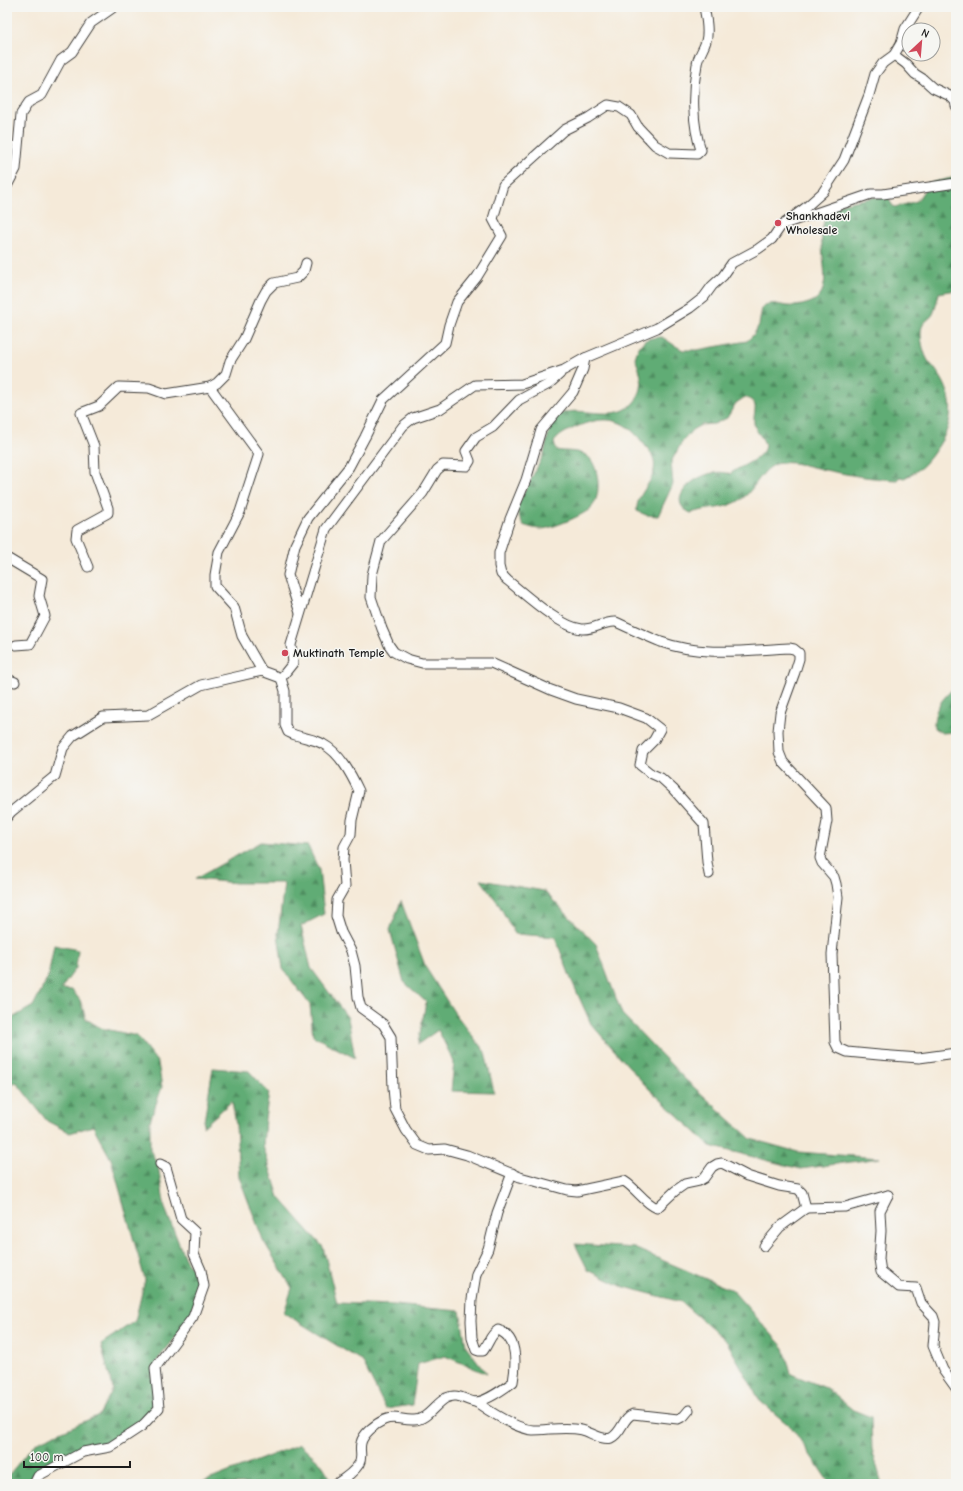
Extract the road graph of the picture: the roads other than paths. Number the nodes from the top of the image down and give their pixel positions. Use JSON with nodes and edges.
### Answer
{"nodes":[{"id":1,"x":114,"y":7,"type":"edge"},
{"id":2,"x":704,"y":7,"type":"edge"},
{"id":3,"x":919,"y":7,"type":"edge"},
{"id":4,"x":894,"y":55,"type":"junction"},
{"id":5,"x":956,"y":106,"type":"edge"},
{"id":6,"x":956,"y":183,"type":"edge"},
{"id":7,"x":7,"y":186,"type":"edge"},
{"id":8,"x":780,"y":226,"type":"junction"},
{"id":9,"x":306,"y":263,"type":"dead end"},
{"id":10,"x":585,"y":358,"type":"junction"},
{"id":11,"x":564,"y":370,"type":"junction"},
{"id":12,"x":210,"y":387,"type":"junction"},
{"id":13,"x":7,"y":558,"type":"edge"},
{"id":14,"x":88,"y":567,"type":"dead end"},
{"id":15,"x":300,"y":613,"type":"junction"},
{"id":16,"x":16,"y":646,"type":"dead end"},
{"id":17,"x":262,"y":670,"type":"junction"},
{"id":18,"x":280,"y":678,"type":"junction"},
{"id":19,"x":7,"y":817,"type":"edge"},
{"id":20,"x":709,"y":874,"type":"dead end"},
{"id":21,"x":956,"y":1053,"type":"edge"},
{"id":22,"x":160,"y":1164,"type":"dead end"},
{"id":23,"x":512,"y":1174,"type":"junction"},
{"id":24,"x":806,"y":1208,"type":"junction"},
{"id":25,"x":764,"y":1246,"type":"dead end"},
{"id":26,"x":956,"y":1388,"type":"edge"},
{"id":27,"x":476,"y":1402,"type":"junction"},
{"id":28,"x":689,"y":1410,"type":"dead end"},
{"id":29,"x":34,"y":1484,"type":"edge"},
{"id":30,"x":336,"y":1484,"type":"edge"}],
"edges":[{"from":1,"to":7,"type":"street"},
{"from":2,"to":15,"type":"street"},
{"from":3,"to":4,"type":"street"},
{"from":4,"to":5,"type":"street"},
{"from":4,"to":8,"type":"street"},
{"from":6,"to":8,"type":"street"},
{"from":8,"to":10,"type":"street"},
{"from":9,"to":12,"type":"street"},
{"from":10,"to":11,"type":"street"},
{"from":10,"to":21,"type":"street"},
{"from":11,"to":15,"type":"street"},
{"from":11,"to":20,"type":"street"},
{"from":12,"to":14,"type":"street"},
{"from":12,"to":17,"type":"street"},
{"from":13,"to":16,"type":"street"},
{"from":15,"to":18,"type":"street"},
{"from":17,"to":18,"type":"street"},
{"from":17,"to":19,"type":"street"},
{"from":18,"to":23,"type":"street"},
{"from":22,"to":29,"type":"street"},
{"from":23,"to":24,"type":"street"},
{"from":23,"to":27,"type":"street"},
{"from":24,"to":25,"type":"street"},
{"from":24,"to":26,"type":"street"},
{"from":27,"to":28,"type":"street"},
{"from":27,"to":30,"type":"street"}]}
